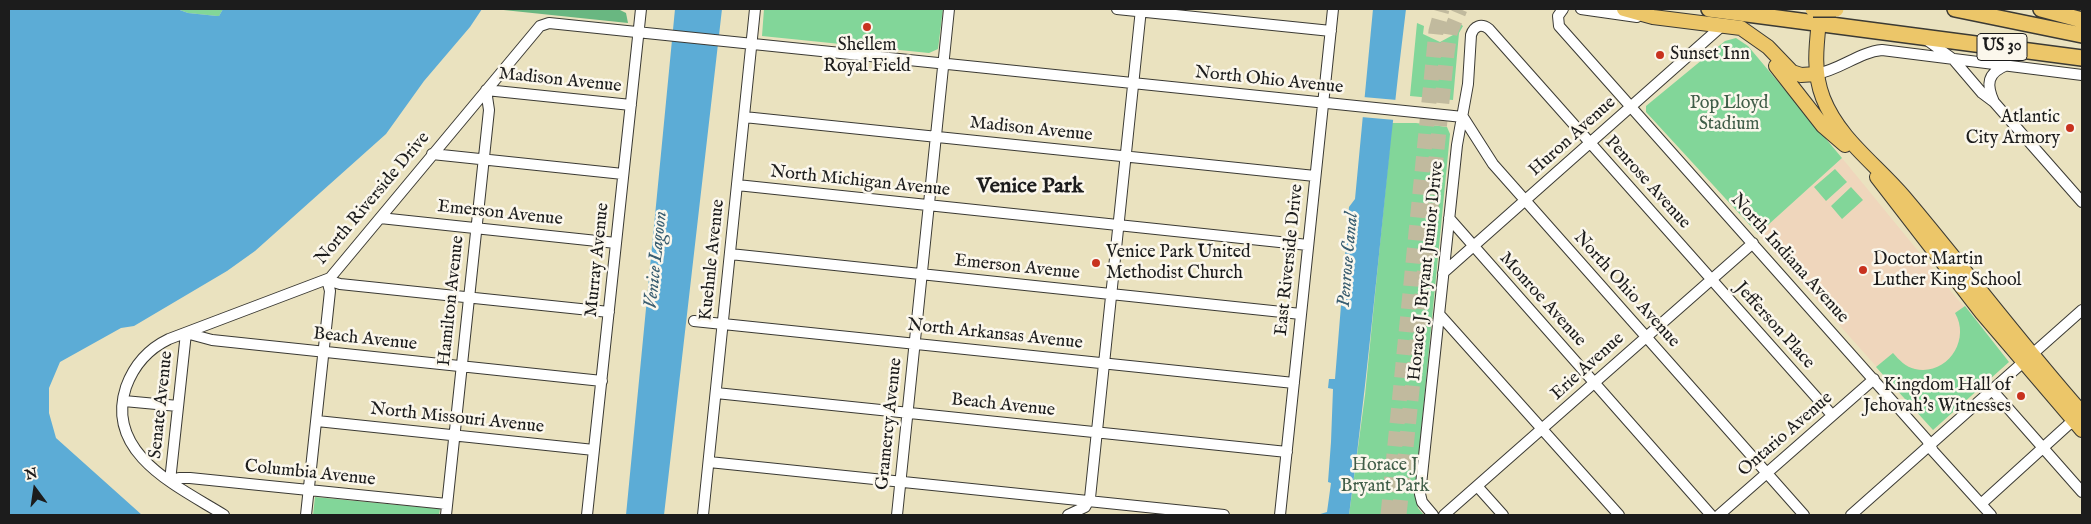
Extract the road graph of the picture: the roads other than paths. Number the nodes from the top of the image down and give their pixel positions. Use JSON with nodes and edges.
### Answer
{"nodes":[{"id":1,"x":641,"y":9,"type":"edge"},
{"id":2,"x":755,"y":9,"type":"edge"},
{"id":3,"x":949,"y":9,"type":"edge"},
{"id":4,"x":1117,"y":9,"type":"edge"},
{"id":5,"x":1333,"y":9,"type":"edge"},
{"id":6,"x":1563,"y":9,"type":"edge"},
{"id":7,"x":1581,"y":9,"type":"edge"},
{"id":8,"x":1624,"y":9,"type":"edge"},
{"id":9,"x":1709,"y":9,"type":"edge"},
{"id":10,"x":1836,"y":9,"type":"edge"},
{"id":11,"x":1955,"y":9,"type":"edge"},
{"id":12,"x":2041,"y":9,"type":"edge"},
{"id":13,"x":1140,"y":10,"type":"edge"},
{"id":14,"x":1818,"y":13,"type":"edge"},
{"id":15,"x":1653,"y":17,"type":"junction"},
{"id":16,"x":2082,"y":20,"type":"edge"},
{"id":17,"x":549,"y":23,"type":"joint"},
{"id":18,"x":1723,"y":25,"type":"junction"},
{"id":19,"x":1476,"y":27,"type":"joint"},
{"id":20,"x":1331,"y":31,"type":"junction"},
{"id":21,"x":638,"y":32,"type":"junction"},
{"id":22,"x":1753,"y":35,"type":"junction"},
{"id":23,"x":2082,"y":35,"type":"edge"},
{"id":24,"x":1921,"y":36,"type":"junction"},
{"id":25,"x":751,"y":44,"type":"junction"},
{"id":26,"x":2082,"y":58,"type":"edge"},
{"id":27,"x":1953,"y":59,"type":"junction"},
{"id":28,"x":943,"y":64,"type":"junction"},
{"id":29,"x":2007,"y":65,"type":"junction"},
{"id":30,"x":1816,"y":74,"type":"junction"},
{"id":31,"x":2082,"y":75,"type":"edge"},
{"id":32,"x":1133,"y":83,"type":"junction"},
{"id":33,"x":486,"y":90,"type":"junction"},
{"id":34,"x":1994,"y":102,"type":"junction"},
{"id":35,"x":1322,"y":103,"type":"junction"},
{"id":36,"x":631,"y":105,"type":"junction"},
{"id":37,"x":1632,"y":106,"type":"junction"},
{"id":38,"x":744,"y":117,"type":"junction"},
{"id":39,"x":1463,"y":117,"type":"junction"},
{"id":40,"x":936,"y":136,"type":"junction"},
{"id":41,"x":1590,"y":144,"type":"junction"},
{"id":42,"x":1860,"y":152,"type":"junction"},
{"id":43,"x":432,"y":154,"type":"junction"},
{"id":44,"x":1126,"y":156,"type":"junction"},
{"id":45,"x":484,"y":159,"type":"junction"},
{"id":46,"x":1868,"y":165,"type":"junction"},
{"id":47,"x":623,"y":174,"type":"junction"},
{"id":48,"x":1315,"y":176,"type":"junction"},
{"id":49,"x":737,"y":185,"type":"junction"},
{"id":50,"x":1525,"y":201,"type":"junction"},
{"id":51,"x":2082,"y":202,"type":"edge"},
{"id":52,"x":929,"y":206,"type":"junction"},
{"id":53,"x":380,"y":218,"type":"junction"},
{"id":54,"x":1449,"y":218,"type":"junction"},
{"id":55,"x":1118,"y":225,"type":"junction"},
{"id":56,"x":476,"y":228,"type":"junction"},
{"id":57,"x":616,"y":242,"type":"junction"},
{"id":58,"x":1753,"y":243,"type":"junction"},
{"id":59,"x":1308,"y":245,"type":"junction"},
{"id":60,"x":1473,"y":246,"type":"junction"},
{"id":61,"x":730,"y":254,"type":"junction"},
{"id":62,"x":1443,"y":273,"type":"junction"},
{"id":63,"x":922,"y":274,"type":"junction"},
{"id":64,"x":327,"y":280,"type":"junction"},
{"id":65,"x":1711,"y":280,"type":"junction"},
{"id":66,"x":1111,"y":294,"type":"junction"},
{"id":67,"x":469,"y":297,"type":"junction"},
{"id":68,"x":2082,"y":310,"type":"edge"},
{"id":69,"x":609,"y":312,"type":"junction"},
{"id":70,"x":1301,"y":314,"type":"junction"},
{"id":71,"x":1439,"y":314,"type":"junction"},
{"id":72,"x":694,"y":321,"type":"dead end"},
{"id":73,"x":723,"y":324,"type":"junction"},
{"id":74,"x":186,"y":333,"type":"junction"},
{"id":75,"x":1646,"y":337,"type":"junction"},
{"id":76,"x":914,"y":344,"type":"junction"},
{"id":77,"x":324,"y":352,"type":"junction"},
{"id":78,"x":2028,"y":359,"type":"junction"},
{"id":79,"x":1104,"y":363,"type":"junction"},
{"id":80,"x":462,"y":366,"type":"junction"},
{"id":81,"x":1874,"y":379,"type":"junction"},
{"id":82,"x":602,"y":380,"type":"junction"},
{"id":83,"x":1294,"y":383,"type":"junction"},
{"id":84,"x":1594,"y":383,"type":"junction"},
{"id":85,"x":1992,"y":390,"type":"junction"},
{"id":86,"x":716,"y":393,"type":"junction"},
{"id":87,"x":124,"y":401,"type":"junction"},
{"id":88,"x":178,"y":406,"type":"junction"},
{"id":89,"x":908,"y":413,"type":"junction"},
{"id":90,"x":1832,"y":415,"type":"junction"},
{"id":91,"x":2080,"y":420,"type":"edge"},
{"id":92,"x":317,"y":421,"type":"junction"},
{"id":93,"x":1542,"y":429,"type":"junction"},
{"id":94,"x":1097,"y":432,"type":"junction"},
{"id":95,"x":455,"y":435,"type":"junction"},
{"id":96,"x":1930,"y":445,"type":"junction"},
{"id":97,"x":2044,"y":448,"type":"junction"},
{"id":98,"x":594,"y":450,"type":"junction"},
{"id":99,"x":1287,"y":452,"type":"junction"},
{"id":100,"x":709,"y":462,"type":"junction"},
{"id":101,"x":1767,"y":473,"type":"junction"},
{"id":102,"x":170,"y":481,"type":"junction"},
{"id":103,"x":900,"y":482,"type":"junction"},
{"id":104,"x":1477,"y":486,"type":"junction"},
{"id":105,"x":309,"y":490,"type":"junction"},
{"id":106,"x":2082,"y":492,"type":"edge"},
{"id":107,"x":1089,"y":502,"type":"junction"},
{"id":108,"x":447,"y":504,"type":"junction"},
{"id":109,"x":1981,"y":504,"type":"junction"},
{"id":110,"x":224,"y":515,"type":"edge"},
{"id":111,"x":306,"y":515,"type":"edge"},
{"id":112,"x":446,"y":515,"type":"edge"},
{"id":113,"x":587,"y":515,"type":"edge"},
{"id":114,"x":703,"y":515,"type":"edge"},
{"id":115,"x":897,"y":515,"type":"edge"},
{"id":116,"x":1068,"y":515,"type":"edge"},
{"id":117,"x":1224,"y":515,"type":"edge"},
{"id":118,"x":1280,"y":515,"type":"edge"},
{"id":119,"x":1433,"y":515,"type":"edge"},
{"id":120,"x":1444,"y":515,"type":"edge"},
{"id":121,"x":1502,"y":515,"type":"edge"},
{"id":122,"x":1619,"y":515,"type":"edge"},
{"id":123,"x":1712,"y":515,"type":"edge"},
{"id":124,"x":1719,"y":515,"type":"edge"},
{"id":125,"x":1804,"y":515,"type":"edge"},
{"id":126,"x":1851,"y":515,"type":"edge"},
{"id":127,"x":1991,"y":515,"type":"edge"}],
"edges":[{"from":1,"to":21,"type":"street","name":"Murray Avenue"},
{"from":2,"to":25,"type":"street","name":"Kuehnle Avenue"},
{"from":3,"to":28,"type":"street","name":"Gramercy Avenue"},
{"from":4,"to":13,"type":"street"},
{"from":5,"to":20,"type":"street","name":"East Riverside Drive"},
{"from":6,"to":37,"type":"street","name":"North Indiana Avenue"},
{"from":7,"to":15,"type":"street"},
{"from":8,"to":15,"type":"main road"},
{"from":9,"to":14,"type":"highway","number":"US 30"},
{"from":10,"to":14,"type":"highway","bridge":true},
{"from":11,"to":23,"type":"highway","number":"US 30"},
{"from":12,"to":16,"type":"highway"},
{"from":13,"to":20,"type":"street"},
{"from":13,"to":32,"type":"street"},
{"from":14,"to":24,"type":"highway","number":"US 30"},
{"from":14,"to":30,"type":"main road"},
{"from":15,"to":18,"type":"main road"},
{"from":17,"to":21,"type":"street","name":"North Ohio Avenue"},
{"from":17,"to":33,"type":"street","name":"North Riverside Drive"},
{"from":18,"to":22,"type":"main road"},
{"from":18,"to":37,"type":"street","name":"Huron Avenue"},
{"from":19,"to":39,"type":"street","name":"Horace J. Bryant Junior Drive"},
{"from":19,"to":41,"type":"street","name":"Penrose Avenue"},
{"from":20,"to":35,"type":"street","name":"East Riverside Drive"},
{"from":21,"to":25,"type":"street","name":"North Ohio Avenue"},
{"from":21,"to":36,"type":"street","name":"Murray Avenue"},
{"from":22,"to":30,"type":"main road"},
{"from":22,"to":46,"type":"main road"},
{"from":24,"to":26,"type":"highway","number":"US 30"},
{"from":24,"to":27,"type":"street"},
{"from":25,"to":28,"type":"street","name":"North Ohio Avenue"},
{"from":25,"to":38,"type":"street","name":"Kuehnle Avenue"},
{"from":27,"to":29,"type":"street"},
{"from":27,"to":30,"type":"street"},
{"from":27,"to":34,"type":"street"},
{"from":28,"to":32,"type":"street","name":"North Ohio Avenue"},
{"from":28,"to":40,"type":"street","name":"Gramercy Avenue"},
{"from":29,"to":31,"type":"street"},
{"from":29,"to":34,"type":"street"},
{"from":30,"to":42,"type":"main road"},
{"from":32,"to":35,"type":"street","name":"North Ohio Avenue"},
{"from":32,"to":44,"type":"street"},
{"from":33,"to":36,"type":"street","name":"Madison Avenue"},
{"from":33,"to":43,"type":"street","name":"North Riverside Drive"},
{"from":33,"to":45,"type":"street","name":"Hamilton Avenue"},
{"from":34,"to":51,"type":"street"},
{"from":35,"to":39,"type":"street","name":"North Ohio Avenue"},
{"from":35,"to":48,"type":"street","name":"East Riverside Drive"},
{"from":36,"to":47,"type":"street","name":"Murray Avenue"},
{"from":37,"to":41,"type":"street","name":"Huron Avenue"},
{"from":37,"to":58,"type":"street","name":"North Indiana Avenue"},
{"from":38,"to":40,"type":"street","name":"Madison Avenue"},
{"from":38,"to":49,"type":"street","name":"Kuehnle Avenue"},
{"from":39,"to":50,"type":"street","name":"North Ohio Avenue"},
{"from":39,"to":54,"type":"street","name":"Horace J. Bryant Junior Drive"},
{"from":40,"to":44,"type":"street","name":"Madison Avenue"},
{"from":40,"to":52,"type":"street","name":"Gramercy Avenue"},
{"from":41,"to":50,"type":"street","name":"Huron Avenue"},
{"from":41,"to":65,"type":"street","name":"Penrose Avenue"},
{"from":42,"to":46,"type":"main road"},
{"from":42,"to":78,"type":"main road"},
{"from":43,"to":45,"type":"street"},
{"from":43,"to":53,"type":"street","name":"North Riverside Drive"},
{"from":44,"to":48,"type":"street","name":"Madison Avenue"},
{"from":44,"to":55,"type":"street"},
{"from":45,"to":47,"type":"street"},
{"from":45,"to":56,"type":"street","name":"Hamilton Avenue"},
{"from":46,"to":78,"type":"main road"},
{"from":47,"to":57,"type":"street","name":"Murray Avenue"},
{"from":48,"to":59,"type":"street","name":"East Riverside Drive"},
{"from":49,"to":52,"type":"street","name":"North Michigan Avenue"},
{"from":49,"to":61,"type":"street","name":"Kuehnle Avenue"},
{"from":50,"to":60,"type":"street","name":"Huron Avenue"},
{"from":50,"to":75,"type":"street","name":"North Ohio Avenue"},
{"from":52,"to":55,"type":"street","name":"North Michigan Avenue"},
{"from":52,"to":63,"type":"street","name":"Gramercy Avenue"},
{"from":53,"to":56,"type":"street","name":"Emerson Avenue"},
{"from":53,"to":64,"type":"street","name":"North Riverside Drive"},
{"from":54,"to":60,"type":"street","name":"Monroe Avenue"},
{"from":54,"to":62,"type":"street","name":"Horace J. Bryant Junior Drive"},
{"from":55,"to":59,"type":"street","name":"North Michigan Avenue"},
{"from":55,"to":66,"type":"street"},
{"from":56,"to":57,"type":"street","name":"Emerson Avenue"},
{"from":56,"to":67,"type":"street","name":"Hamilton Avenue"},
{"from":57,"to":69,"type":"street","name":"Murray Avenue"},
{"from":58,"to":65,"type":"street","name":"Erie Avenue"},
{"from":58,"to":81,"type":"street","name":"North Indiana Avenue"},
{"from":59,"to":70,"type":"street","name":"East Riverside Drive"},
{"from":60,"to":62,"type":"street","name":"Huron Avenue"},
{"from":60,"to":84,"type":"street","name":"Monroe Avenue"},
{"from":61,"to":63,"type":"street","name":"Emerson Avenue"},
{"from":61,"to":73,"type":"street","name":"Kuehnle Avenue"},
{"from":62,"to":71,"type":"street","name":"Horace J. Bryant Junior Drive"},
{"from":63,"to":66,"type":"street","name":"Emerson Avenue"},
{"from":63,"to":76,"type":"street","name":"Gramercy Avenue"},
{"from":64,"to":67,"type":"street"},
{"from":64,"to":74,"type":"street","name":"North Riverside Drive"},
{"from":64,"to":77,"type":"street"},
{"from":65,"to":75,"type":"street","name":"Erie Avenue"},
{"from":65,"to":90,"type":"street","name":"Jefferson Place"},
{"from":66,"to":70,"type":"street","name":"Emerson Avenue"},
{"from":66,"to":79,"type":"street"},
{"from":67,"to":69,"type":"street"},
{"from":67,"to":80,"type":"street","name":"Hamilton Avenue"},
{"from":68,"to":78,"type":"street"},
{"from":69,"to":82,"type":"street","name":"Murray Avenue"},
{"from":70,"to":83,"type":"street","name":"East Riverside Drive"},
{"from":71,"to":93,"type":"street"},
{"from":71,"to":119,"type":"street","name":"Horace J. Bryant Junior Drive"},
{"from":72,"to":73,"type":"street","name":"North Arkansas Avenue"},
{"from":73,"to":76,"type":"street","name":"North Arkansas Avenue"},
{"from":73,"to":86,"type":"street","name":"Kuehnle Avenue"},
{"from":74,"to":77,"type":"street","name":"Beach Avenue"},
{"from":74,"to":87,"type":"street","name":"North Riverside Drive"},
{"from":74,"to":88,"type":"street","name":"Senate Avenue"},
{"from":75,"to":84,"type":"street","name":"Erie Avenue"},
{"from":75,"to":101,"type":"street","name":"North Ohio Avenue"},
{"from":76,"to":79,"type":"street","name":"North Arkansas Avenue"},
{"from":76,"to":89,"type":"street","name":"Gramercy Avenue"},
{"from":77,"to":80,"type":"street","name":"Beach Avenue"},
{"from":77,"to":92,"type":"street"},
{"from":78,"to":85,"type":"street"},
{"from":78,"to":91,"type":"main road"},
{"from":79,"to":83,"type":"street","name":"North Arkansas Avenue"},
{"from":79,"to":94,"type":"street"},
{"from":80,"to":82,"type":"street","name":"Beach Avenue"},
{"from":80,"to":95,"type":"street","name":"Hamilton Avenue"},
{"from":81,"to":90,"type":"street","name":"Ontario Avenue"},
{"from":81,"to":96,"type":"street","name":"North Indiana Avenue"},
{"from":82,"to":98,"type":"street","name":"Murray Avenue"},
{"from":83,"to":99,"type":"street","name":"East Riverside Drive"},
{"from":84,"to":93,"type":"street","name":"Erie Avenue"},
{"from":84,"to":123,"type":"street","name":"Monroe Avenue"},
{"from":85,"to":96,"type":"street"},
{"from":85,"to":97,"type":"street"},
{"from":86,"to":89,"type":"street","name":"Beach Avenue"},
{"from":86,"to":100,"type":"street","name":"Kuehnle Avenue"},
{"from":87,"to":88,"type":"street"},
{"from":87,"to":102,"type":"street","name":"North Riverside Drive"},
{"from":88,"to":102,"type":"street","name":"Senate Avenue"},
{"from":89,"to":94,"type":"street","name":"Beach Avenue"},
{"from":89,"to":103,"type":"street","name":"Gramercy Avenue"},
{"from":90,"to":101,"type":"street","name":"Ontario Avenue"},
{"from":91,"to":97,"type":"street"},
{"from":92,"to":95,"type":"street","name":"North Missouri Avenue"},
{"from":92,"to":105,"type":"street"},
{"from":93,"to":104,"type":"street","name":"Erie Avenue"},
{"from":93,"to":122,"type":"street"},
{"from":94,"to":99,"type":"street","name":"Beach Avenue"},
{"from":94,"to":107,"type":"street"},
{"from":95,"to":98,"type":"street","name":"North Missouri Avenue"},
{"from":95,"to":108,"type":"street","name":"Hamilton Avenue"},
{"from":96,"to":109,"type":"street","name":"North Indiana Avenue"},
{"from":96,"to":126,"type":"street"},
{"from":97,"to":106,"type":"street"},
{"from":97,"to":109,"type":"street"},
{"from":98,"to":113,"type":"street","name":"Murray Avenue"},
{"from":99,"to":118,"type":"street","name":"East Riverside Drive"},
{"from":100,"to":103,"type":"street"},
{"from":100,"to":114,"type":"street","name":"Kuehnle Avenue"},
{"from":101,"to":124,"type":"street","name":"Ontario Avenue"},
{"from":101,"to":125,"type":"street","name":"North Ohio Avenue"},
{"from":102,"to":105,"type":"street","name":"Columbia Avenue"},
{"from":102,"to":110,"type":"street","name":"North Riverside Drive"},
{"from":103,"to":107,"type":"street"},
{"from":103,"to":115,"type":"street","name":"Gramercy Avenue"},
{"from":104,"to":120,"type":"street","name":"Erie Avenue"},
{"from":104,"to":121,"type":"street"},
{"from":105,"to":108,"type":"street","name":"Columbia Avenue"},
{"from":105,"to":111,"type":"street"},
{"from":107,"to":116,"type":"street"},
{"from":107,"to":117,"type":"street"},
{"from":108,"to":112,"type":"street","name":"Hamilton Avenue"},
{"from":109,"to":127,"type":"street","name":"North Indiana Avenue"}]}
